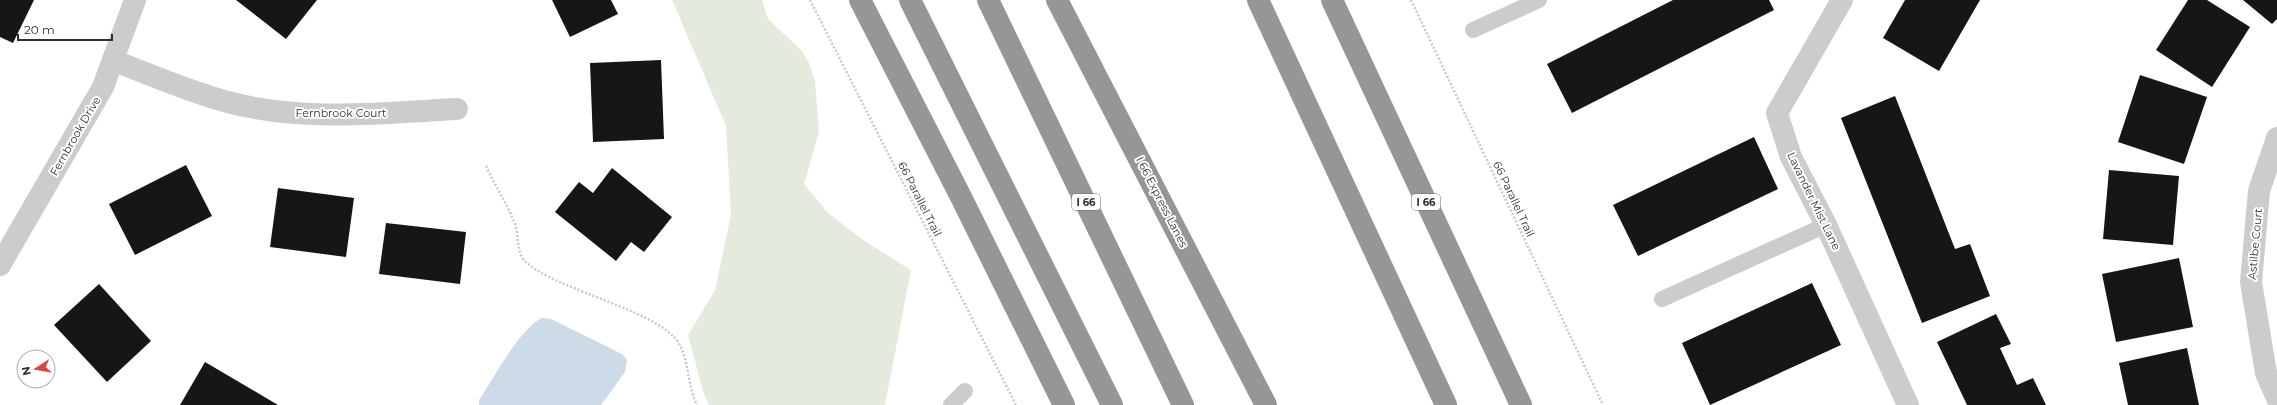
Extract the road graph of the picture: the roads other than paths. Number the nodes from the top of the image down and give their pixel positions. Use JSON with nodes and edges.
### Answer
{"nodes":[{"id":1,"x":135,"y":0,"type":"edge"},
{"id":2,"x":860,"y":0,"type":"edge"},
{"id":3,"x":910,"y":0,"type":"edge"},
{"id":4,"x":988,"y":0,"type":"edge"},
{"id":5,"x":1057,"y":0,"type":"edge"},
{"id":6,"x":1258,"y":0,"type":"edge"},
{"id":7,"x":1332,"y":0,"type":"edge"},
{"id":8,"x":1539,"y":0,"type":"edge"},
{"id":9,"x":1842,"y":0,"type":"edge"},
{"id":10,"x":1473,"y":30,"type":"dead end"},
{"id":11,"x":114,"y":61,"type":"junction"},
{"id":12,"x":457,"y":109,"type":"dead end"},
{"id":13,"x":2277,"y":138,"type":"edge"},
{"id":14,"x":1826,"y":224,"type":"junction"},
{"id":15,"x":0,"y":265,"type":"edge"},
{"id":16,"x":1662,"y":299,"type":"dead end"},
{"id":17,"x":965,"y":391,"type":"dead end"},
{"id":18,"x":2277,"y":398,"type":"edge"},
{"id":19,"x":951,"y":405,"type":"edge"},
{"id":20,"x":1064,"y":405,"type":"edge"},
{"id":21,"x":1112,"y":405,"type":"edge"},
{"id":22,"x":1183,"y":405,"type":"edge"},
{"id":23,"x":1266,"y":405,"type":"edge"},
{"id":24,"x":1446,"y":405,"type":"edge"},
{"id":25,"x":1521,"y":405,"type":"edge"},
{"id":26,"x":1908,"y":405,"type":"edge"}],
"edges":[{"from":1,"to":11,"type":"street","name":"Fernbrook Drive"},
{"from":2,"to":20,"type":"highway"},
{"from":3,"to":21,"type":"highway"},
{"from":4,"to":22,"type":"highway","number":"I 66"},
{"from":5,"to":23,"type":"highway","name":"I 66 Express Lanes"},
{"from":6,"to":24,"type":"highway"},
{"from":7,"to":25,"type":"highway","number":"I 66"},
{"from":8,"to":10,"type":"lane"},
{"from":9,"to":14,"type":"street","name":"Lavander Mist Lane"},
{"from":11,"to":12,"type":"street","name":"Fernbrook Court"},
{"from":11,"to":15,"type":"street","name":"Fernbrook Drive"},
{"from":13,"to":18,"type":"street","name":"Astilbe Court"},
{"from":14,"to":16,"type":"lane"},
{"from":14,"to":26,"type":"street","name":"Lavander Mist Lane"},
{"from":17,"to":19,"type":"lane"}]}
